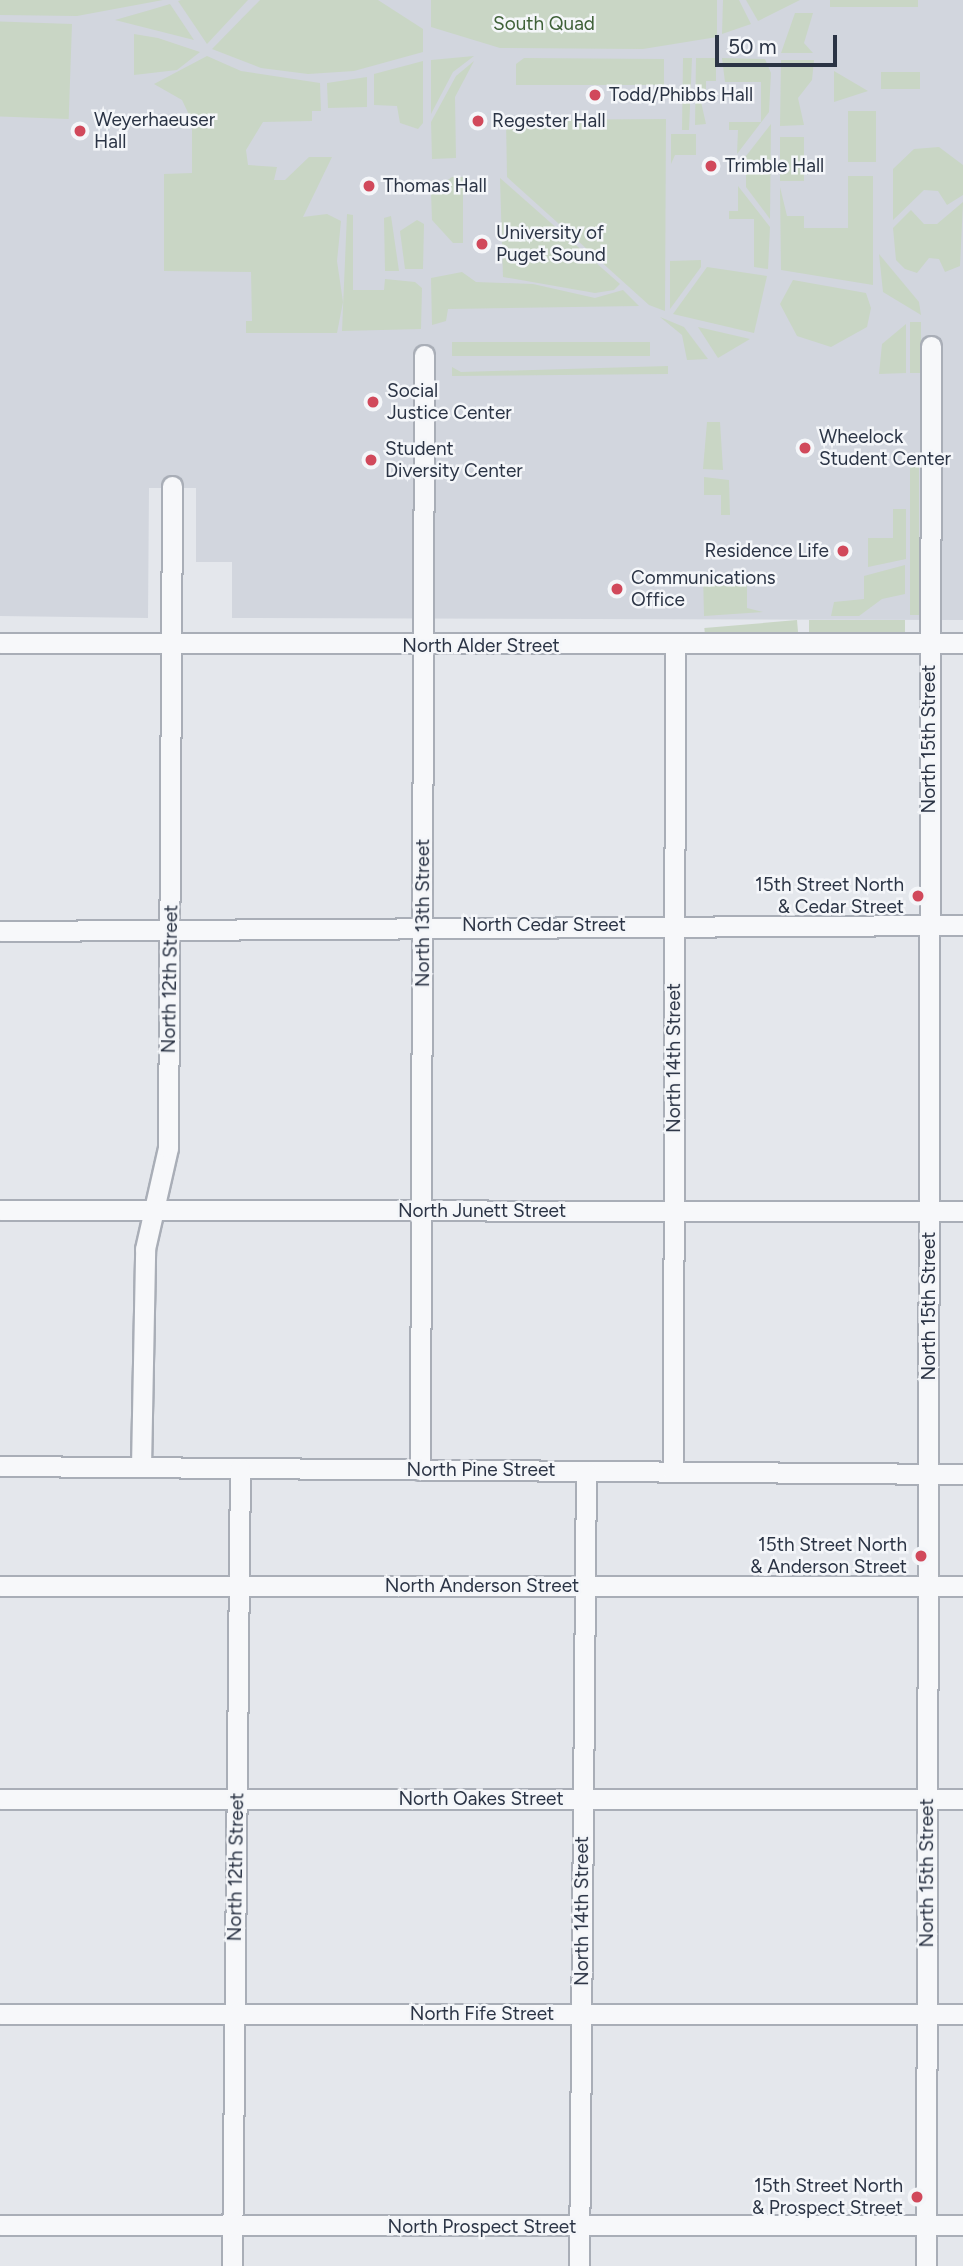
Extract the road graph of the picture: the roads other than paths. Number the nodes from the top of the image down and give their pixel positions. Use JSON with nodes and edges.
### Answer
{"nodes":[{"id":1,"x":931,"y":346,"type":"dead end"},
{"id":2,"x":424,"y":355,"type":"dead end"},
{"id":3,"x":172,"y":486,"type":"dead end"},
{"id":4,"x":173,"y":642,"type":"junction"},
{"id":5,"x":0,"y":643,"type":"edge"},
{"id":6,"x":963,"y":643,"type":"edge"},
{"id":7,"x":929,"y":644,"type":"junction"},
{"id":8,"x":424,"y":645,"type":"junction"},
{"id":9,"x":676,"y":645,"type":"junction"},
{"id":10,"x":674,"y":924,"type":"junction"},
{"id":11,"x":928,"y":924,"type":"junction"},
{"id":12,"x":423,"y":925,"type":"junction"},
{"id":13,"x":963,"y":925,"type":"edge"},
{"id":14,"x":171,"y":930,"type":"junction"},
{"id":15,"x":0,"y":931,"type":"edge"},
{"id":16,"x":0,"y":1210,"type":"edge"},
{"id":17,"x":159,"y":1210,"type":"junction"},
{"id":18,"x":929,"y":1210,"type":"junction"},
{"id":19,"x":421,"y":1211,"type":"junction"},
{"id":20,"x":674,"y":1211,"type":"junction"},
{"id":21,"x":963,"y":1211,"type":"edge"},
{"id":22,"x":0,"y":1466,"type":"edge"},
{"id":23,"x":141,"y":1467,"type":"junction"},
{"id":24,"x":240,"y":1468,"type":"junction"},
{"id":25,"x":420,"y":1470,"type":"junction"},
{"id":26,"x":586,"y":1471,"type":"junction"},
{"id":27,"x":673,"y":1472,"type":"junction"},
{"id":28,"x":929,"y":1474,"type":"junction"},
{"id":29,"x":963,"y":1474,"type":"edge"},
{"id":30,"x":0,"y":1586,"type":"edge"},
{"id":31,"x":239,"y":1586,"type":"junction"},
{"id":32,"x":585,"y":1586,"type":"junction"},
{"id":33,"x":928,"y":1586,"type":"junction"},
{"id":34,"x":963,"y":1586,"type":"edge"},
{"id":35,"x":0,"y":1799,"type":"edge"},
{"id":36,"x":236,"y":1799,"type":"junction"},
{"id":37,"x":583,"y":1799,"type":"junction"},
{"id":38,"x":928,"y":1799,"type":"junction"},
{"id":39,"x":963,"y":1799,"type":"edge"},
{"id":40,"x":0,"y":2014,"type":"edge"},
{"id":41,"x":234,"y":2014,"type":"junction"},
{"id":42,"x":581,"y":2014,"type":"junction"},
{"id":43,"x":927,"y":2014,"type":"junction"},
{"id":44,"x":963,"y":2014,"type":"edge"},
{"id":45,"x":0,"y":2225,"type":"edge"},
{"id":46,"x":233,"y":2225,"type":"junction"},
{"id":47,"x":926,"y":2225,"type":"junction"},
{"id":48,"x":963,"y":2225,"type":"edge"},
{"id":49,"x":579,"y":2228,"type":"junction"},
{"id":50,"x":232,"y":2266,"type":"edge"},
{"id":51,"x":579,"y":2266,"type":"edge"},
{"id":52,"x":926,"y":2266,"type":"edge"}],
"edges":[{"from":1,"to":7,"type":"street","name":"North 15th Street"},
{"from":2,"to":8,"type":"street","name":"North 13th Street"},
{"from":3,"to":4,"type":"street","name":"North 12th Street"},
{"from":4,"to":5,"type":"street","name":"North Alder Street"},
{"from":4,"to":8,"type":"street","name":"North Alder Street"},
{"from":4,"to":14,"type":"street","name":"North 12th Street"},
{"from":6,"to":7,"type":"street","name":"North Alder Street"},
{"from":7,"to":9,"type":"street","name":"North Alder Street"},
{"from":7,"to":11,"type":"street","name":"North 15th Street"},
{"from":8,"to":9,"type":"street","name":"North Alder Street"},
{"from":8,"to":12,"type":"street","name":"North 13th Street"},
{"from":9,"to":10,"type":"street","name":"North 14th Street"},
{"from":10,"to":11,"type":"street","name":"North Cedar Street"},
{"from":10,"to":12,"type":"street","name":"North Cedar Street"},
{"from":10,"to":20,"type":"street","name":"North 14th Street"},
{"from":11,"to":13,"type":"street","name":"North Cedar Street"},
{"from":11,"to":18,"type":"street","name":"North 15th Street"},
{"from":12,"to":14,"type":"street","name":"North Cedar Street"},
{"from":12,"to":19,"type":"street","name":"North 13th Street"},
{"from":14,"to":15,"type":"street","name":"North Cedar Street"},
{"from":14,"to":17,"type":"street","name":"North 12th Street"},
{"from":16,"to":17,"type":"street","name":"North Junett Street"},
{"from":17,"to":19,"type":"street","name":"North Junett Street"},
{"from":17,"to":23,"type":"street","name":"North 12th Street"},
{"from":18,"to":20,"type":"street","name":"North Junett Street"},
{"from":18,"to":21,"type":"street","name":"North Junett Street"},
{"from":18,"to":28,"type":"street","name":"North 15th Street"},
{"from":19,"to":20,"type":"street","name":"North Junett Street"},
{"from":19,"to":25,"type":"street","name":"North 13th Street"},
{"from":20,"to":27,"type":"street","name":"North 14th Street"},
{"from":22,"to":23,"type":"street","name":"North Pine Street"},
{"from":23,"to":24,"type":"street","name":"North Pine Street"},
{"from":24,"to":25,"type":"street","name":"North Pine Street"},
{"from":24,"to":31,"type":"street","name":"North 12th Street"},
{"from":25,"to":26,"type":"street","name":"North Pine Street"},
{"from":26,"to":27,"type":"street","name":"North Pine Street"},
{"from":26,"to":32,"type":"street","name":"North 14th Street"},
{"from":27,"to":28,"type":"street","name":"North Pine Street"},
{"from":28,"to":29,"type":"street","name":"North Pine Street"},
{"from":28,"to":33,"type":"street","name":"North 15th Street"},
{"from":30,"to":31,"type":"street","name":"North Anderson Street"},
{"from":31,"to":32,"type":"street","name":"North Anderson Street"},
{"from":31,"to":36,"type":"street","name":"North 12th Street"},
{"from":32,"to":33,"type":"street","name":"North Anderson Street"},
{"from":32,"to":37,"type":"street","name":"North 14th Street"},
{"from":33,"to":34,"type":"street","name":"North Anderson Street"},
{"from":33,"to":38,"type":"street","name":"North 15th Street"},
{"from":35,"to":36,"type":"street","name":"North Oakes Street"},
{"from":36,"to":37,"type":"street","name":"North Oakes Street"},
{"from":36,"to":41,"type":"street","name":"North 12th Street"},
{"from":37,"to":38,"type":"street","name":"North Oakes Street"},
{"from":37,"to":42,"type":"street","name":"North 14th Street"},
{"from":38,"to":39,"type":"street","name":"North Oakes Street"},
{"from":38,"to":43,"type":"street","name":"North 15th Street"},
{"from":40,"to":41,"type":"street","name":"North Fife Street"},
{"from":41,"to":42,"type":"street","name":"North Fife Street"},
{"from":41,"to":46,"type":"street","name":"North 12th Street"},
{"from":42,"to":43,"type":"street","name":"North Fife Street"},
{"from":42,"to":49,"type":"street","name":"North 14th Street"},
{"from":43,"to":44,"type":"street","name":"North Fife Street"},
{"from":43,"to":47,"type":"street","name":"North 15th Street"},
{"from":45,"to":46,"type":"street","name":"North Prospect Street"},
{"from":46,"to":49,"type":"street","name":"North Prospect Street"},
{"from":46,"to":50,"type":"street","name":"North 12th Street"},
{"from":47,"to":48,"type":"street","name":"North Prospect Street"},
{"from":47,"to":49,"type":"street","name":"North Prospect Street"},
{"from":47,"to":52,"type":"street","name":"North 15th Street"},
{"from":49,"to":51,"type":"street","name":"North 14th Street"}]}
